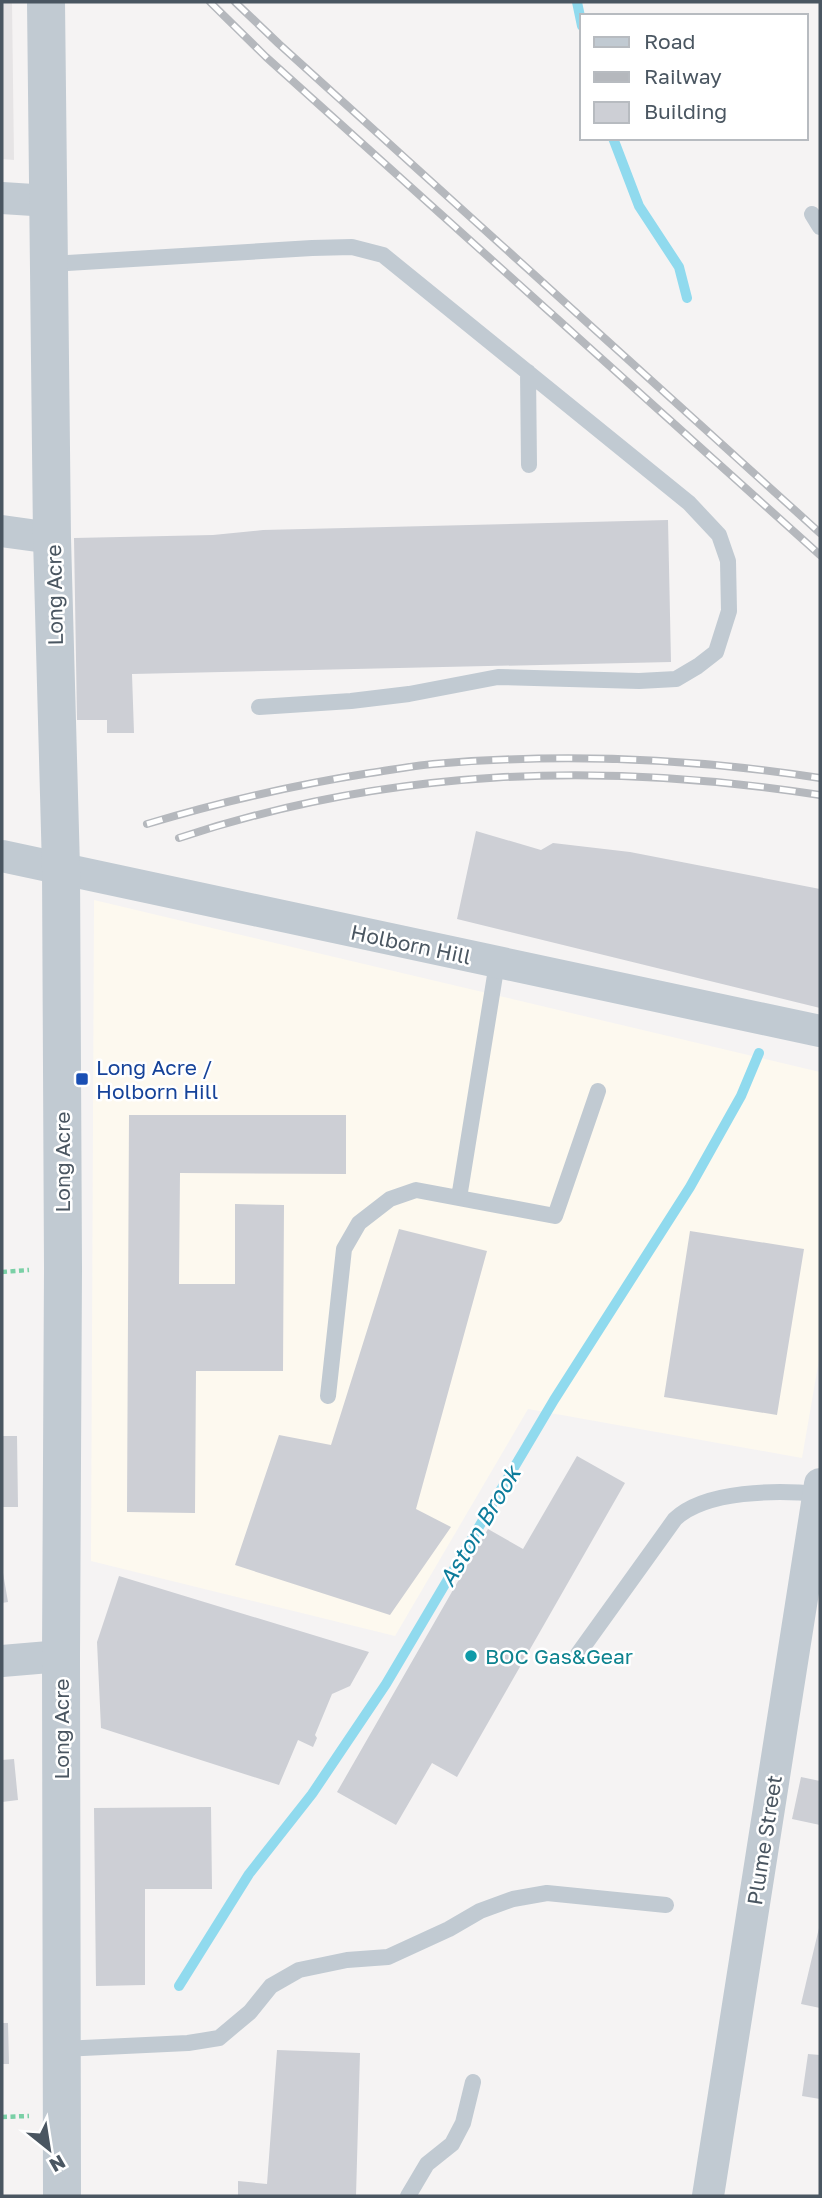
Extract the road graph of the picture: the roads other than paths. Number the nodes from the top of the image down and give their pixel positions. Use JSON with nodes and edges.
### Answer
{"nodes":[{"id":1,"x":46,"y":2,"type":"edge"},
{"id":2,"x":2,"y":198,"type":"edge"},
{"id":3,"x":49,"y":201,"type":"junction"},
{"id":4,"x":51,"y":264,"type":"junction"},
{"id":5,"x":528,"y":372,"type":"junction"},
{"id":6,"x":529,"y":465,"type":"dead end"},
{"id":7,"x":2,"y":531,"type":"edge"},
{"id":8,"x":52,"y":538,"type":"junction"},
{"id":9,"x":259,"y":707,"type":"dead end"},
{"id":10,"x":2,"y":856,"type":"edge"},
{"id":11,"x":61,"y":868,"type":"junction"},
{"id":12,"x":498,"y":963,"type":"junction"},
{"id":13,"x":820,"y":1031,"type":"edge"},
{"id":14,"x":598,"y":1091,"type":"dead end"},
{"id":15,"x":459,"y":1198,"type":"junction"},
{"id":16,"x":328,"y":1396,"type":"dead end"},
{"id":17,"x":819,"y":1489,"type":"edge"},
{"id":18,"x":578,"y":1654,"type":"dead end"},
{"id":19,"x":61,"y":1656,"type":"junction"},
{"id":20,"x":2,"y":1661,"type":"edge"},
{"id":21,"x":666,"y":1905,"type":"dead end"},
{"id":22,"x":62,"y":2049,"type":"junction"},
{"id":23,"x":473,"y":2082,"type":"dead end"},
{"id":24,"x":62,"y":2196,"type":"edge"},
{"id":25,"x":408,"y":2196,"type":"edge"},
{"id":26,"x":708,"y":2196,"type":"edge"}],
"edges":[{"from":1,"to":3,"type":"street","name":"Long Acre"},
{"from":2,"to":3,"type":"street"},
{"from":3,"to":4,"type":"street","name":"Long Acre"},
{"from":4,"to":5,"type":"lane"},
{"from":4,"to":8,"type":"street","name":"Long Acre"},
{"from":5,"to":6,"type":"lane"},
{"from":5,"to":9,"type":"lane"},
{"from":7,"to":8,"type":"street"},
{"from":8,"to":11,"type":"street","name":"Long Acre"},
{"from":10,"to":11,"type":"street","name":"Holborn Hill"},
{"from":11,"to":12,"type":"street","name":"Holborn Hill"},
{"from":11,"to":19,"type":"street","name":"Long Acre"},
{"from":12,"to":13,"type":"street","name":"Holborn Hill"},
{"from":12,"to":15,"type":"lane"},
{"from":14,"to":15,"type":"lane"},
{"from":15,"to":16,"type":"lane"},
{"from":17,"to":18,"type":"lane"},
{"from":17,"to":26,"type":"street","name":"Plume Street"},
{"from":19,"to":20,"type":"street"},
{"from":19,"to":22,"type":"street","name":"Long Acre"},
{"from":21,"to":22,"type":"lane"},
{"from":22,"to":24,"type":"street","name":"Long Acre"},
{"from":23,"to":25,"type":"lane"}]}
